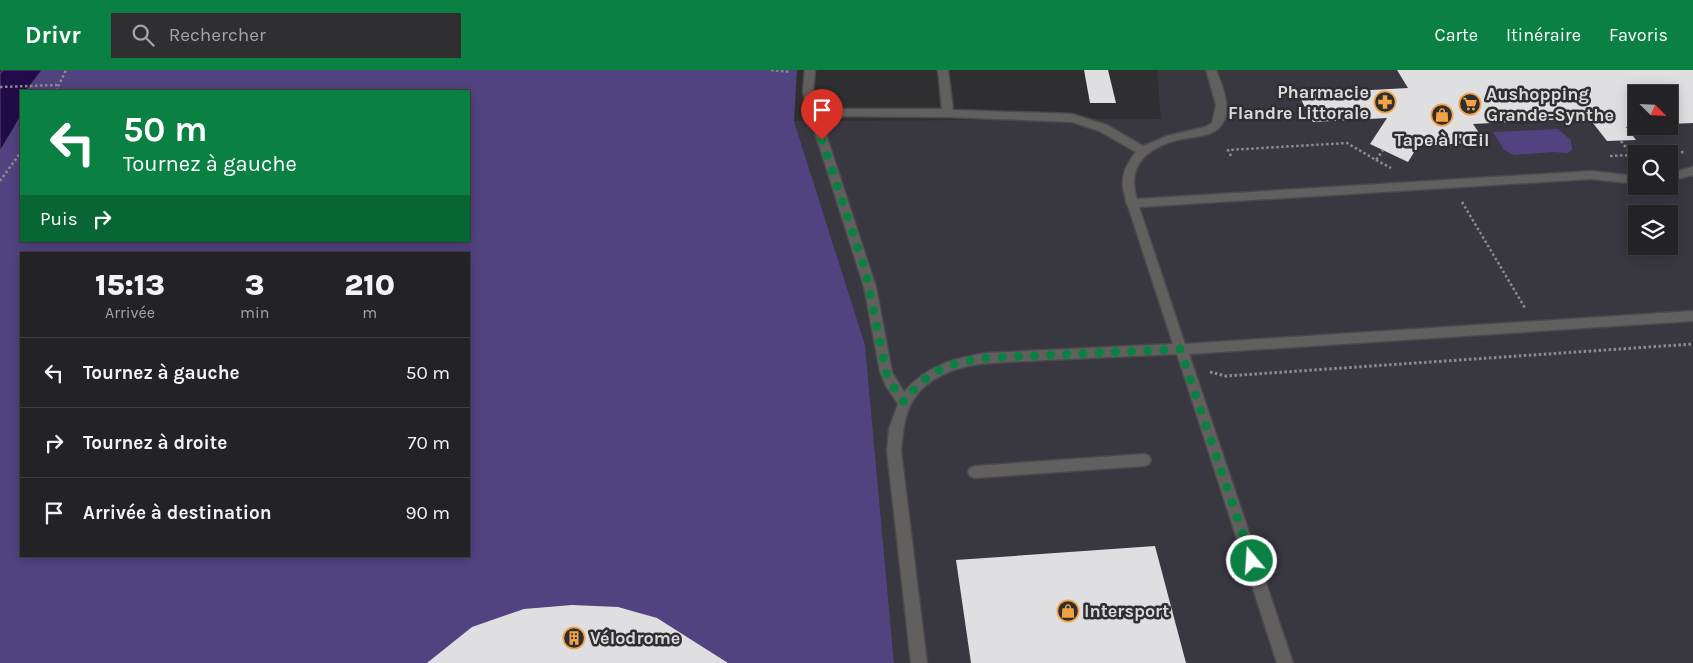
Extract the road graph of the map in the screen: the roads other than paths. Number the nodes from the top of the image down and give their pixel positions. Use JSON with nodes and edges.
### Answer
{"nodes":[{"id":1,"x":810,"y":70,"type":"edge"},
{"id":2,"x":943,"y":70,"type":"edge"},
{"id":3,"x":1211,"y":70,"type":"edge"},
{"id":4,"x":813,"y":112,"type":"junction"},
{"id":5,"x":948,"y":113,"type":"junction"},
{"id":6,"x":1143,"y":151,"type":"junction"},
{"id":7,"x":1693,"y":171,"type":"edge"},
{"id":8,"x":1678,"y":175,"type":"edge"},
{"id":9,"x":1628,"y":179,"type":"edge"},
{"id":10,"x":1131,"y":203,"type":"junction"},
{"id":11,"x":1693,"y":316,"type":"edge"},
{"id":12,"x":1180,"y":349,"type":"junction"},
{"id":13,"x":904,"y":402,"type":"junction"},
{"id":14,"x":1144,"y":460,"type":"dead end"},
{"id":15,"x":975,"y":472,"type":"dead end"},
{"id":16,"x":919,"y":663,"type":"edge"},
{"id":17,"x":1285,"y":663,"type":"edge"}],
"edges":[{"from":1,"to":4,"type":"street"},
{"from":2,"to":5,"type":"street"},
{"from":3,"to":6,"type":"street"},
{"from":4,"to":5,"type":"street"},
{"from":4,"to":13,"type":"street"},
{"from":5,"to":6,"type":"street"},
{"from":6,"to":10,"type":"street"},
{"from":7,"to":8,"type":"street"},
{"from":9,"to":10,"type":"street"},
{"from":10,"to":12,"type":"street"},
{"from":11,"to":12,"type":"street"},
{"from":12,"to":13,"type":"street"},
{"from":12,"to":17,"type":"street"},
{"from":13,"to":16,"type":"street"},
{"from":14,"to":15,"type":"street"}]}
